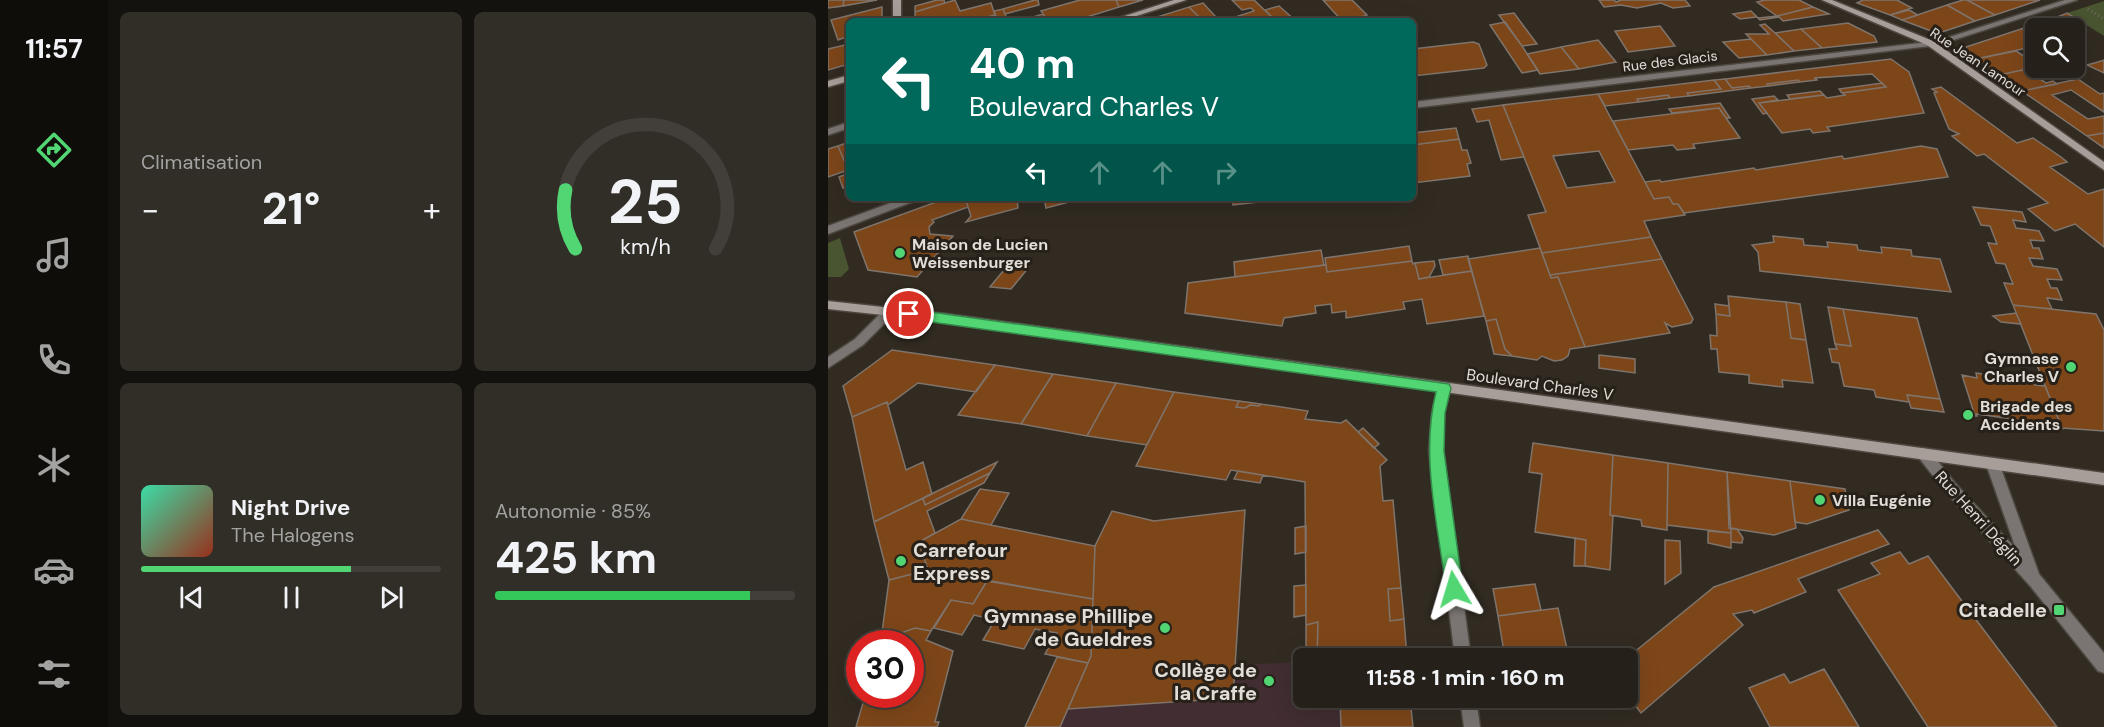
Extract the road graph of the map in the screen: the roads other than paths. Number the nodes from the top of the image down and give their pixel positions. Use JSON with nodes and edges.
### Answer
{"nodes":[{"id":1,"x":897,"y":0,"type":"edge"},
{"id":2,"x":1182,"y":0,"type":"edge"},
{"id":3,"x":1826,"y":0,"type":"edge"},
{"id":4,"x":2073,"y":0,"type":"edge"},
{"id":5,"x":897,"y":18,"type":"edge"},
{"id":6,"x":1123,"y":18,"type":"edge"},
{"id":7,"x":1930,"y":43,"type":"junction"},
{"id":8,"x":846,"y":79,"type":"edge"},
{"id":9,"x":828,"y":84,"type":"edge"},
{"id":10,"x":1416,"y":105,"type":"edge"},
{"id":11,"x":846,"y":126,"type":"edge"},
{"id":12,"x":828,"y":132,"type":"edge"},
{"id":13,"x":2104,"y":167,"type":"edge"},
{"id":14,"x":907,"y":201,"type":"edge"},
{"id":15,"x":828,"y":230,"type":"edge"},
{"id":16,"x":828,"y":305,"type":"edge"},
{"id":17,"x":889,"y":312,"type":"junction"},
{"id":18,"x":828,"y":363,"type":"edge"},
{"id":19,"x":1444,"y":388,"type":"junction"},
{"id":20,"x":1924,"y":454,"type":"junction"},
{"id":21,"x":1993,"y":464,"type":"junction"},
{"id":22,"x":2104,"y":478,"type":"edge"},
{"id":23,"x":2036,"y":582,"type":"junction"},
{"id":24,"x":1462,"y":648,"type":"edge"},
{"id":25,"x":2104,"y":665,"type":"edge"},
{"id":26,"x":1469,"y":708,"type":"edge"},
{"id":27,"x":1472,"y":727,"type":"edge"}],
"edges":[{"from":1,"to":5,"type":"street"},
{"from":2,"to":6,"type":"street"},
{"from":3,"to":7,"type":"street","name":"Rue Jean Lamour"},
{"from":4,"to":7,"type":"street","name":"Rue des Glacis"},
{"from":7,"to":10,"type":"street","name":"Rue des Glacis"},
{"from":7,"to":13,"type":"street","name":"Rue Jean Lamour"},
{"from":8,"to":9,"type":"street"},
{"from":11,"to":12,"type":"street"},
{"from":14,"to":15,"type":"street"},
{"from":16,"to":17,"type":"street","name":"Boulevard Charles V"},
{"from":17,"to":18,"type":"street"},
{"from":17,"to":19,"type":"street","name":"Boulevard Charles V"},
{"from":19,"to":20,"type":"street","name":"Boulevard Charles V"},
{"from":19,"to":24,"type":"street"},
{"from":20,"to":21,"type":"street","name":"Boulevard Charles V"},
{"from":20,"to":23,"type":"street","name":"Rue Henri Déglin"},
{"from":21,"to":22,"type":"street","name":"Boulevard Charles V"},
{"from":21,"to":23,"type":"street","name":"Rue Henri Déglin"},
{"from":23,"to":25,"type":"street","name":"Rue Henri Déglin"},
{"from":26,"to":27,"type":"street"}]}
